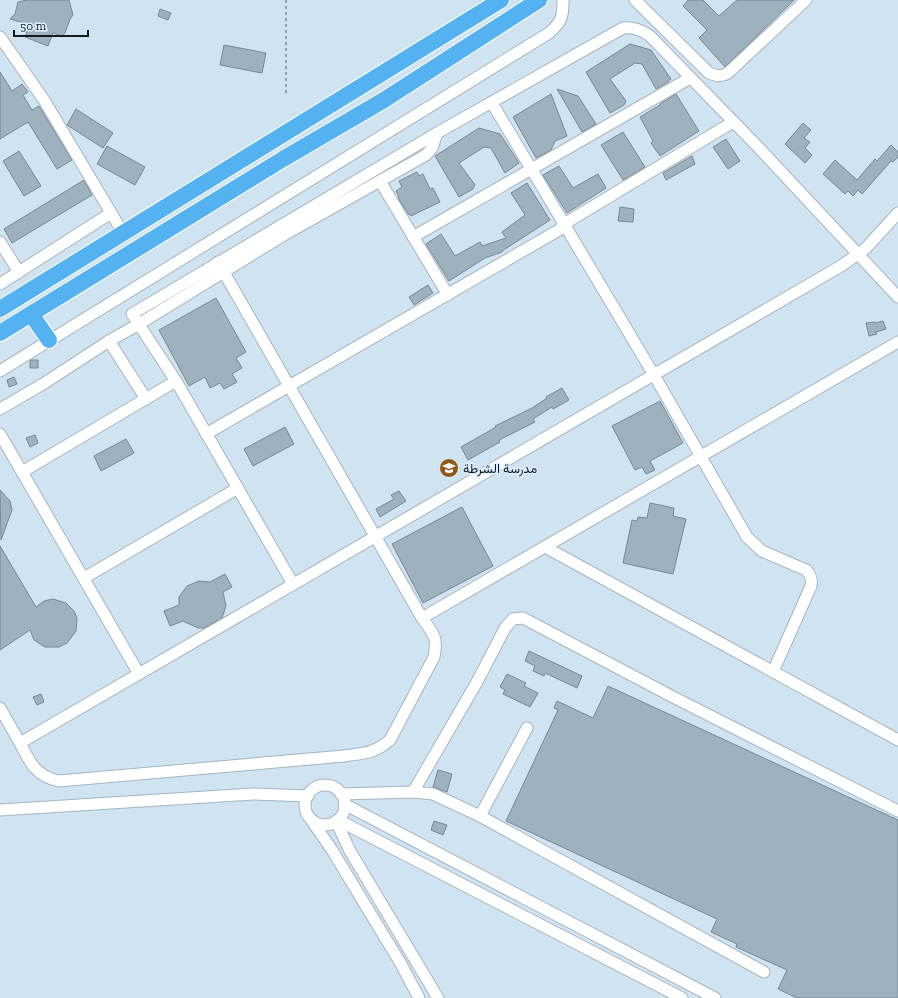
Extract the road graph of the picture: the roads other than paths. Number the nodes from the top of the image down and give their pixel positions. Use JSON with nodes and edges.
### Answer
{"nodes":[{"id":1,"x":501,"y":0,"type":"edge"},
{"id":2,"x":539,"y":0,"type":"edge"},
{"id":3,"x":563,"y":0,"type":"edge"},
{"id":4,"x":635,"y":0,"type":"edge"},
{"id":5,"x":806,"y":0,"type":"edge"},
{"id":6,"x":0,"y":38,"type":"edge"},
{"id":7,"x":690,"y":78,"type":"junction"},
{"id":8,"x":492,"y":103,"type":"junction"},
{"id":9,"x":733,"y":122,"type":"junction"},
{"id":10,"x":436,"y":133,"type":"junction"},
{"id":11,"x":532,"y":169,"type":"junction"},
{"id":12,"x":380,"y":181,"type":"junction"},
{"id":13,"x":111,"y":213,"type":"junction"},
{"id":14,"x":898,"y":213,"type":"edge"},
{"id":15,"x":564,"y":224,"type":"junction"},
{"id":16,"x":123,"y":233,"type":"junction"},
{"id":17,"x":413,"y":238,"type":"junction"},
{"id":18,"x":0,"y":242,"type":"edge"},
{"id":19,"x":857,"y":254,"type":"junction"},
{"id":20,"x":221,"y":267,"type":"junction"},
{"id":21,"x":19,"y":272,"type":"junction"},
{"id":22,"x":0,"y":284,"type":"edge"},
{"id":23,"x":448,"y":295,"type":"junction"},
{"id":24,"x":898,"y":297,"type":"edge"},
{"id":25,"x":0,"y":309,"type":"edge"},
{"id":26,"x":31,"y":314,"type":"junction"},
{"id":27,"x":140,"y":324,"type":"junction"},
{"id":28,"x":0,"y":333,"type":"edge"},
{"id":29,"x":49,"y":340,"type":"junction"},
{"id":30,"x":109,"y":341,"type":"junction"},
{"id":31,"x":898,"y":342,"type":"edge"},
{"id":32,"x":0,"y":372,"type":"edge"},
{"id":33,"x":654,"y":375,"type":"junction"},
{"id":34,"x":176,"y":381,"type":"junction"},
{"id":35,"x":289,"y":385,"type":"junction"},
{"id":36,"x":146,"y":399,"type":"junction"},
{"id":37,"x":0,"y":408,"type":"edge"},
{"id":38,"x":0,"y":434,"type":"edge"},
{"id":39,"x":206,"y":434,"type":"junction"},
{"id":40,"x":701,"y":457,"type":"junction"},
{"id":41,"x":22,"y":472,"type":"junction"},
{"id":42,"x":238,"y":488,"type":"junction"},
{"id":43,"x":376,"y":536,"type":"junction"},
{"id":44,"x":545,"y":547,"type":"junction"},
{"id":45,"x":84,"y":578,"type":"junction"},
{"id":46,"x":293,"y":584,"type":"junction"},
{"id":47,"x":422,"y":618,"type":"junction"},
{"id":48,"x":776,"y":665,"type":"dead end"},
{"id":49,"x":139,"y":674,"type":"junction"},
{"id":50,"x":0,"y":708,"type":"edge"},
{"id":51,"x":527,"y":728,"type":"dead end"},
{"id":52,"x":898,"y":740,"type":"edge"},
{"id":53,"x":20,"y":743,"type":"junction"},
{"id":54,"x":413,"y":792,"type":"junction"},
{"id":55,"x":308,"y":796,"type":"junction"},
{"id":56,"x":342,"y":799,"type":"junction"},
{"id":57,"x":0,"y":810,"type":"edge"},
{"id":58,"x":898,"y":811,"type":"edge"},
{"id":59,"x":480,"y":816,"type":"junction"},
{"id":60,"x":337,"y":820,"type":"junction"},
{"id":61,"x":312,"y":821,"type":"junction"},
{"id":62,"x":764,"y":972,"type":"dead end"},
{"id":63,"x":419,"y":998,"type":"edge"},
{"id":64,"x":438,"y":998,"type":"edge"},
{"id":65,"x":682,"y":998,"type":"edge"},
{"id":66,"x":715,"y":998,"type":"edge"}],
"edges":[{"from":1,"to":16,"type":"highway"},
{"from":2,"to":26,"type":"highway"},
{"from":3,"to":29,"type":"street"},
{"from":4,"to":5,"type":"street"},
{"from":6,"to":13,"type":"street"},
{"from":7,"to":8,"type":"street"},
{"from":7,"to":9,"type":"street"},
{"from":7,"to":11,"type":"street"},
{"from":8,"to":10,"type":"street"},
{"from":8,"to":11,"type":"street"},
{"from":9,"to":15,"type":"street"},
{"from":9,"to":19,"type":"street"},
{"from":10,"to":12,"type":"street"},
{"from":10,"to":20,"type":"street"},
{"from":11,"to":15,"type":"street"},
{"from":11,"to":17,"type":"street"},
{"from":12,"to":17,"type":"street"},
{"from":12,"to":20,"type":"street"},
{"from":13,"to":16,"type":"street"},
{"from":13,"to":21,"type":"street"},
{"from":14,"to":19,"type":"street"},
{"from":15,"to":23,"type":"street"},
{"from":15,"to":33,"type":"street"},
{"from":16,"to":25,"type":"highway"},
{"from":17,"to":23,"type":"street"},
{"from":18,"to":21,"type":"street"},
{"from":19,"to":24,"type":"street"},
{"from":19,"to":33,"type":"street"},
{"from":20,"to":27,"type":"street"},
{"from":20,"to":35,"type":"street"},
{"from":21,"to":22,"type":"street"},
{"from":23,"to":35,"type":"street"},
{"from":26,"to":28,"type":"highway"},
{"from":26,"to":29,"type":"highway"},
{"from":27,"to":30,"type":"street"},
{"from":27,"to":34,"type":"street"},
{"from":29,"to":32,"type":"street"},
{"from":30,"to":36,"type":"street"},
{"from":30,"to":37,"type":"street"},
{"from":31,"to":40,"type":"street"},
{"from":33,"to":40,"type":"street"},
{"from":33,"to":43,"type":"street"},
{"from":34,"to":36,"type":"street"},
{"from":34,"to":39,"type":"street"},
{"from":35,"to":39,"type":"street"},
{"from":35,"to":43,"type":"street"},
{"from":36,"to":41,"type":"street"},
{"from":38,"to":41,"type":"street"},
{"from":39,"to":42,"type":"street"},
{"from":40,"to":44,"type":"street"},
{"from":40,"to":48,"type":"street"},
{"from":41,"to":45,"type":"street"},
{"from":42,"to":45,"type":"street"},
{"from":42,"to":46,"type":"street"},
{"from":43,"to":46,"type":"street"},
{"from":43,"to":47,"type":"street"},
{"from":44,"to":47,"type":"street"},
{"from":44,"to":52,"type":"street"},
{"from":45,"to":49,"type":"street"},
{"from":46,"to":49,"type":"street"},
{"from":47,"to":53,"type":"street"},
{"from":49,"to":53,"type":"street"},
{"from":50,"to":53,"type":"street"},
{"from":51,"to":59,"type":"street"},
{"from":54,"to":56,"type":"street"},
{"from":54,"to":58,"type":"street"},
{"from":54,"to":59,"type":"street"},
{"from":55,"to":56,"type":"street"},
{"from":55,"to":57,"type":"street"},
{"from":55,"to":61,"type":"street"},
{"from":56,"to":60,"type":"street"},
{"from":56,"to":66,"type":"street"},
{"from":59,"to":62,"type":"street"},
{"from":60,"to":61,"type":"street"},
{"from":60,"to":64,"type":"street"},
{"from":60,"to":65,"type":"street"},
{"from":61,"to":63,"type":"street"}]}
